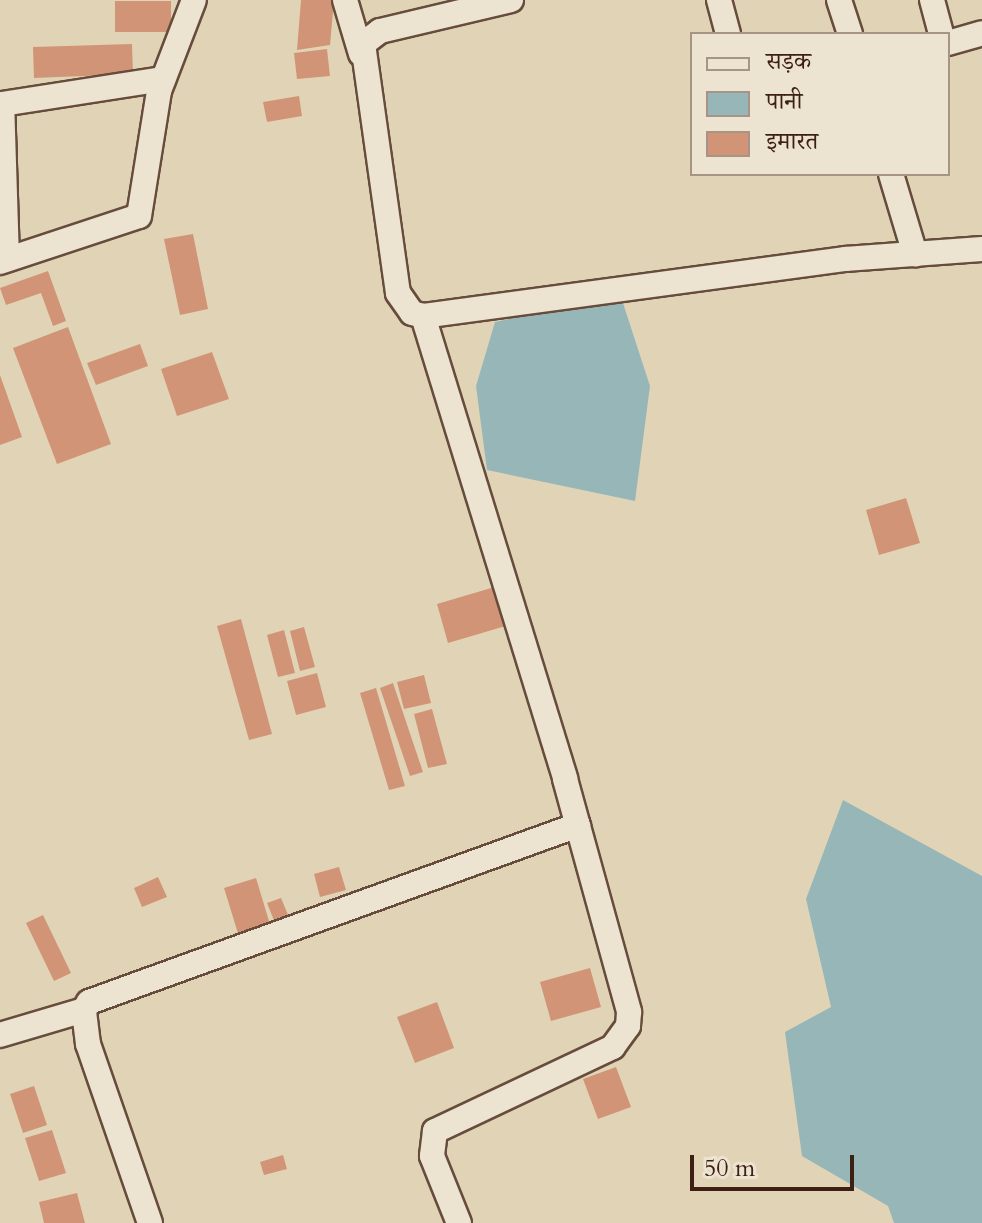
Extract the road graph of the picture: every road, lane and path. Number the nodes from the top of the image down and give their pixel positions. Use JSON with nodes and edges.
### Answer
{"nodes":[{"id":1,"x":194,"y":0,"type":"edge"},
{"id":2,"x":345,"y":0,"type":"edge"},
{"id":3,"x":511,"y":0,"type":"edge"},
{"id":4,"x":719,"y":0,"type":"edge"},
{"id":5,"x":839,"y":0,"type":"edge"},
{"id":6,"x":932,"y":0,"type":"edge"},
{"id":7,"x":727,"y":32,"type":"edge"},
{"id":8,"x":849,"y":32,"type":"edge"},
{"id":9,"x":940,"y":32,"type":"edge"},
{"id":10,"x":982,"y":33,"type":"edge"},
{"id":11,"x":950,"y":42,"type":"edge"},
{"id":12,"x":361,"y":54,"type":"junction"},
{"id":13,"x":163,"y":79,"type":"junction"},
{"id":14,"x":892,"y":176,"type":"edge"},
{"id":15,"x":982,"y":249,"type":"edge"},
{"id":16,"x":915,"y":254,"type":"junction"},
{"id":17,"x":4,"y":261,"type":"edge"},
{"id":18,"x":423,"y":316,"type":"junction"},
{"id":19,"x":578,"y":825,"type":"junction"},
{"id":20,"x":84,"y":1010,"type":"junction"},
{"id":21,"x":2,"y":1026,"type":"edge"},
{"id":22,"x":150,"y":1223,"type":"edge"},
{"id":23,"x":459,"y":1223,"type":"edge"}],
"edges":[{"from":1,"to":13,"type":"street"},
{"from":2,"to":12,"type":"street"},
{"from":3,"to":12,"type":"street"},
{"from":4,"to":7,"type":"street"},
{"from":5,"to":8,"type":"street"},
{"from":6,"to":9,"type":"street"},
{"from":10,"to":11,"type":"street"},
{"from":12,"to":18,"type":"street"},
{"from":13,"to":17,"type":"street"},
{"from":13,"to":17,"type":"street"},
{"from":14,"to":16,"type":"street"},
{"from":15,"to":16,"type":"street"},
{"from":16,"to":18,"type":"street"},
{"from":18,"to":19,"type":"street"},
{"from":19,"to":20,"type":"street"},
{"from":19,"to":23,"type":"street"},
{"from":20,"to":21,"type":"street"},
{"from":20,"to":22,"type":"street"}]}
